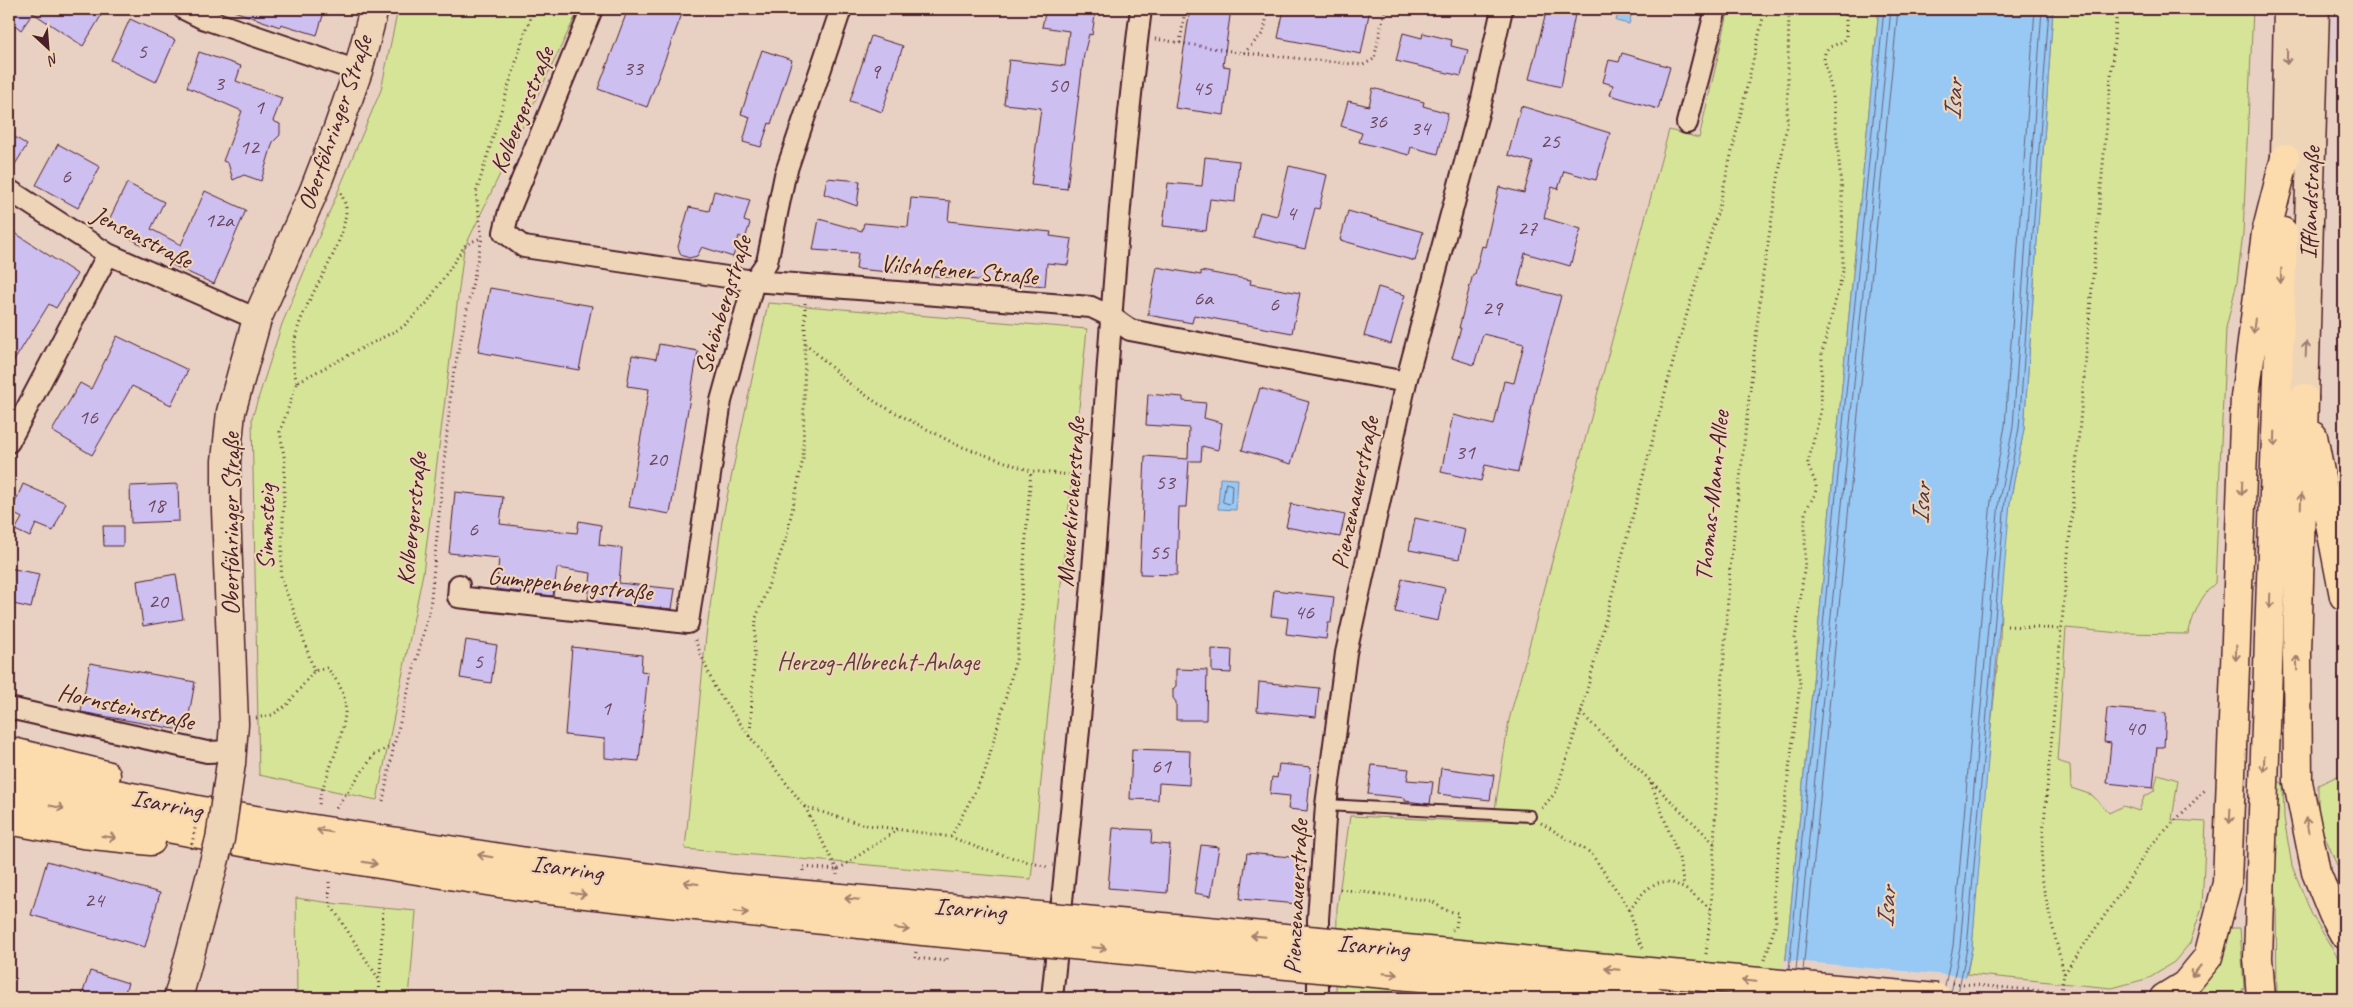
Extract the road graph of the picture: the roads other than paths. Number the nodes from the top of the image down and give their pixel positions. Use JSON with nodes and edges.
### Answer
{"nodes":[{"id":1,"x":184,"y":9,"type":"edge"},
{"id":2,"x":374,"y":9,"type":"edge"},
{"id":3,"x":592,"y":9,"type":"edge"},
{"id":4,"x":841,"y":9,"type":"edge"},
{"id":5,"x":1141,"y":9,"type":"edge"},
{"id":6,"x":1502,"y":9,"type":"edge"},
{"id":7,"x":1716,"y":9,"type":"edge"},
{"id":8,"x":2288,"y":9,"type":"edge"},
{"id":9,"x":2315,"y":9,"type":"edge"},
{"id":10,"x":358,"y":71,"type":"junction"},
{"id":11,"x":1687,"y":123,"type":"dead end"},
{"id":12,"x":2286,"y":158,"type":"junction"},
{"id":13,"x":9,"y":190,"type":"edge"},
{"id":14,"x":504,"y":232,"type":"joint"},
{"id":15,"x":108,"y":254,"type":"junction"},
{"id":16,"x":754,"y":281,"type":"junction"},
{"id":17,"x":1110,"y":316,"type":"junction"},
{"id":18,"x":257,"y":319,"type":"junction"},
{"id":19,"x":1406,"y":382,"type":"junction"},
{"id":20,"x":2304,"y":398,"type":"junction"},
{"id":21,"x":9,"y":442,"type":"edge"},
{"id":22,"x":459,"y":585,"type":"dead end"},
{"id":23,"x":2344,"y":596,"type":"edge"},
{"id":24,"x":688,"y":623,"type":"joint"},
{"id":25,"x":9,"y":708,"type":"edge"},
{"id":26,"x":9,"y":751,"type":"edge"},
{"id":27,"x":232,"y":757,"type":"junction"},
{"id":28,"x":9,"y":773,"type":"edge"},
{"id":29,"x":9,"y":798,"type":"edge"},
{"id":30,"x":1326,"y":806,"type":"junction"},
{"id":31,"x":223,"y":815,"type":"junction"},
{"id":32,"x":1530,"y":816,"type":"road end"},
{"id":33,"x":9,"y":820,"type":"edge"},
{"id":34,"x":253,"y":844,"type":"junction"},
{"id":35,"x":532,"y":876,"type":"junction"},
{"id":36,"x":2344,"y":934,"type":"edge"},
{"id":37,"x":1655,"y":976,"type":"edge"},
{"id":38,"x":178,"y":998,"type":"edge"},
{"id":39,"x":1052,"y":998,"type":"edge"},
{"id":40,"x":1318,"y":998,"type":"edge"},
{"id":41,"x":1937,"y":998,"type":"edge"},
{"id":42,"x":2164,"y":998,"type":"edge"},
{"id":43,"x":2261,"y":998,"type":"edge"}],
"edges":[{"from":1,"to":10,"type":"street"},
{"from":2,"to":10,"type":"main road","name":"Oberföhringer Straße"},
{"from":3,"to":14,"type":"street","name":"Kolbergerstraße"},
{"from":4,"to":16,"type":"street","name":"Schönbergstraße"},
{"from":5,"to":17,"type":"street","name":"Mauerkircherstraße"},
{"from":6,"to":19,"type":"street","name":"Pienzenauerstraße"},
{"from":7,"to":11,"type":"street"},
{"from":8,"to":12,"type":"main road","name":"Ifflandstraße","one_way":true},
{"from":20,"to":9,"type":"main road","name":"Ifflandstraße","one_way":true},
{"from":10,"to":18,"type":"main road","name":"Oberföhringer Straße"},
{"from":12,"to":42,"type":"highway","one_way":true},
{"from":12,"to":43,"type":"highway","one_way":true},
{"from":13,"to":15,"type":"street","name":"Jensenstraße"},
{"from":14,"to":16,"type":"street","name":"Vilshofener Straße"},
{"from":15,"to":18,"type":"street","name":"Jensenstraße"},
{"from":15,"to":21,"type":"street"},
{"from":16,"to":17,"type":"street","name":"Vilshofener Straße"},
{"from":16,"to":24,"type":"street","name":"Schönbergstraße"},
{"from":17,"to":19,"type":"street","name":"Vilshofener Straße"},
{"from":17,"to":39,"type":"street","name":"Mauerkircherstraße"},
{"from":18,"to":27,"type":"main road","name":"Oberföhringer Straße"},
{"from":19,"to":30,"type":"street","name":"Pienzenauerstraße"},
{"from":20,"to":23,"type":"highway"},
{"from":36,"to":20,"type":"highway","one_way":true},
{"from":22,"to":24,"type":"street","name":"Gumppenbergstraße"},
{"from":25,"to":27,"type":"street","name":"Hornsteinstraße"},
{"from":26,"to":31,"type":"highway"},
{"from":27,"to":38,"type":"main road","name":"Oberföhringer Straße","bridge":true},
{"from":28,"to":31,"type":"highway","name":"Isarring"},
{"from":29,"to":34,"type":"highway","name":"Isarring","one_way":true},
{"from":30,"to":32,"type":"lane"},
{"from":30,"to":40,"type":"street","name":"Pienzenauerstraße"},
{"from":35,"to":31,"type":"highway","name":"Isarring","one_way":true},
{"from":33,"to":34,"type":"highway","one_way":true},
{"from":34,"to":35,"type":"highway","name":"Isarring","one_way":true},
{"from":37,"to":35,"type":"highway","name":"Isarring","one_way":true,"bridge":true},
{"from":35,"to":37,"type":"highway","name":"Isarring","one_way":true,"bridge":true},
{"from":41,"to":37,"type":"highway","name":"Isarring","one_way":true,"bridge":true}]}
